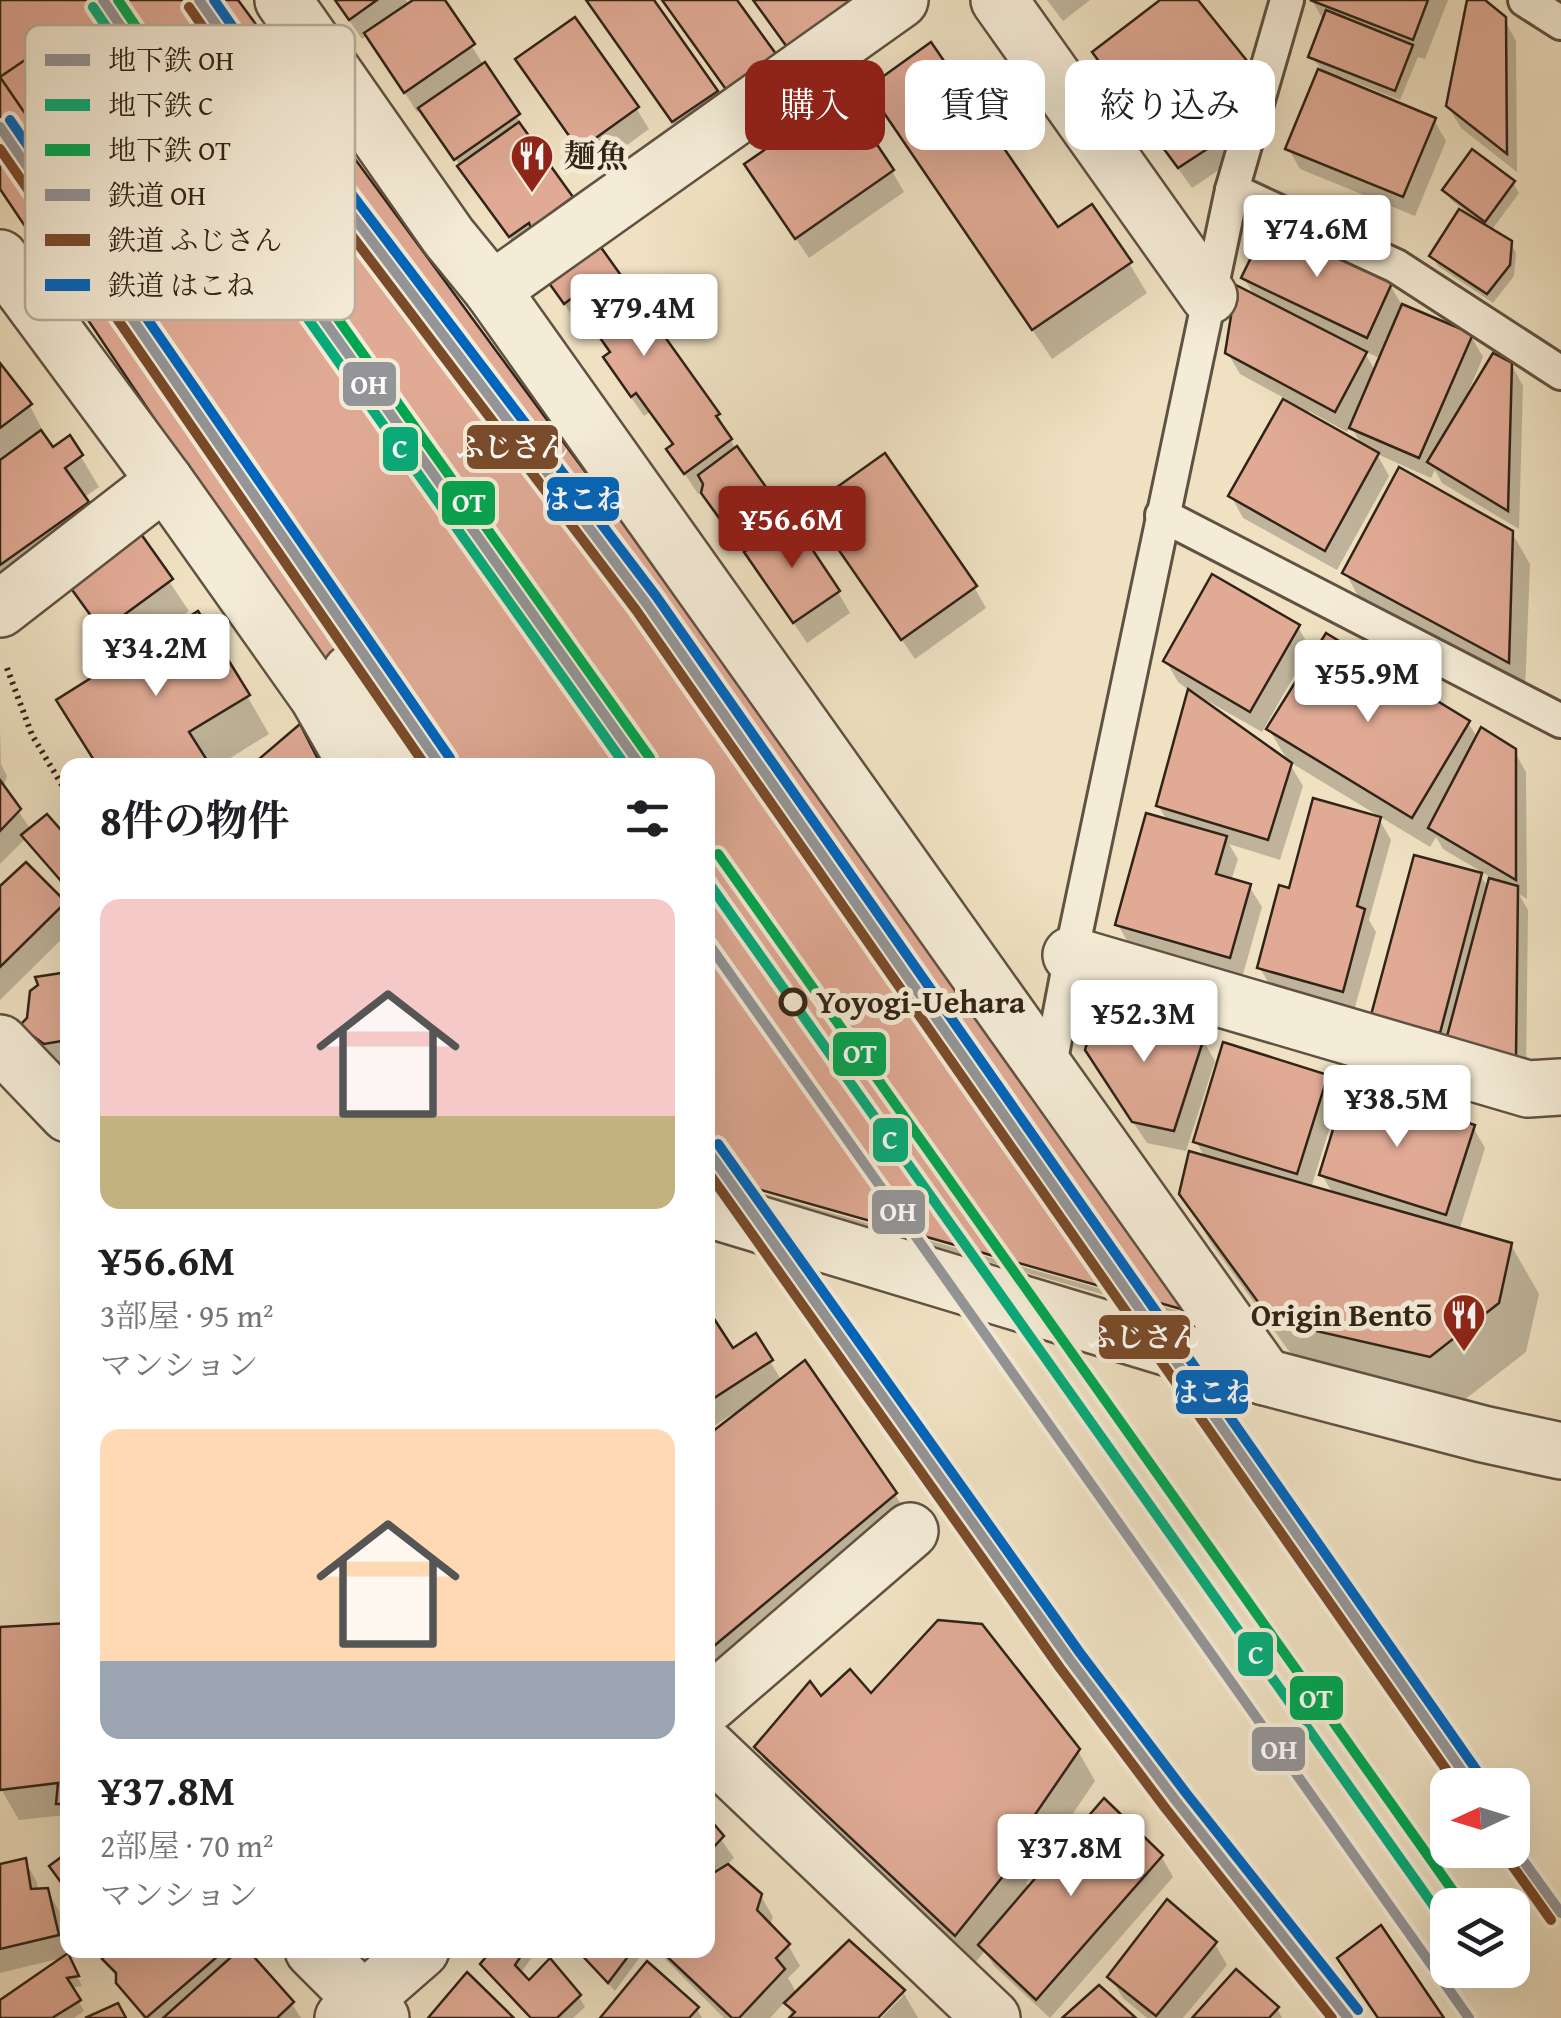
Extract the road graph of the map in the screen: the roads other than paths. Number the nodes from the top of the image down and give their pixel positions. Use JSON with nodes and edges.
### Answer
{"nodes":[{"id":1,"x":282,"y":0,"type":"edge"},
{"id":2,"x":900,"y":0,"type":"edge"},
{"id":3,"x":999,"y":0,"type":"edge"},
{"id":4,"x":1288,"y":0,"type":"edge"},
{"id":5,"x":1525,"y":0,"type":"edge"},
{"id":6,"x":1561,"y":24,"type":"edge"},
{"id":7,"x":300,"y":25,"type":"edge"},
{"id":8,"x":355,"y":104,"type":"edge"},
{"id":9,"x":1232,"y":190,"type":"junction"},
{"id":10,"x":0,"y":258,"type":"edge"},
{"id":11,"x":492,"y":290,"type":"junction"},
{"id":12,"x":25,"y":292,"type":"edge"},
{"id":13,"x":1209,"y":296,"type":"junction"},
{"id":14,"x":46,"y":320,"type":"edge"},
{"id":15,"x":1561,"y":373,"type":"edge"},
{"id":16,"x":165,"y":480,"type":"junction"},
{"id":17,"x":1162,"y":515,"type":"junction"},
{"id":18,"x":0,"y":609,"type":"edge"},
{"id":19,"x":351,"y":672,"type":"dead end"},
{"id":20,"x":1561,"y":721,"type":"edge"},
{"id":21,"x":353,"y":758,"type":"edge"},
{"id":22,"x":413,"y":758,"type":"edge"},
{"id":23,"x":1071,"y":955,"type":"junction"},
{"id":24,"x":0,"y":1043,"type":"edge"},
{"id":25,"x":1050,"y":1070,"type":"junction"},
{"id":26,"x":1561,"y":1087,"type":"edge"},
{"id":27,"x":60,"y":1106,"type":"edge"},
{"id":28,"x":715,"y":1211,"type":"edge"},
{"id":29,"x":1265,"y":1377,"type":"junction"},
{"id":30,"x":1561,"y":1451,"type":"edge"},
{"id":31,"x":910,"y":1531,"type":"dead end"},
{"id":32,"x":715,"y":1699,"type":"edge"},
{"id":33,"x":715,"y":1755,"type":"edge"},
{"id":34,"x":320,"y":1958,"type":"edge"},
{"id":35,"x":413,"y":1958,"type":"edge"},
{"id":36,"x":362,"y":2012,"type":"edge"},
{"id":37,"x":992,"y":2018,"type":"edge"}],
"edges":[{"from":1,"to":7,"type":"street"},
{"from":2,"to":11,"type":"street"},
{"from":3,"to":13,"type":"street"},
{"from":4,"to":9,"type":"lane"},
{"from":5,"to":6,"type":"lane"},
{"from":8,"to":11,"type":"street"},
{"from":9,"to":13,"type":"lane"},
{"from":9,"to":15,"type":"lane"},
{"from":10,"to":12,"type":"street"},
{"from":11,"to":25,"type":"street"},
{"from":13,"to":17,"type":"lane"},
{"from":14,"to":16,"type":"street"},
{"from":16,"to":18,"type":"street"},
{"from":16,"to":21,"type":"street"},
{"from":17,"to":20,"type":"lane"},
{"from":17,"to":23,"type":"lane"},
{"from":19,"to":22,"type":"street"},
{"from":23,"to":25,"type":"lane"},
{"from":23,"to":26,"type":"street"},
{"from":24,"to":27,"type":"street"},
{"from":25,"to":29,"type":"street"},
{"from":28,"to":29,"type":"street"},
{"from":29,"to":30,"type":"street"},
{"from":31,"to":32,"type":"street"},
{"from":33,"to":37,"type":"street"},
{"from":34,"to":36,"type":"street"},
{"from":35,"to":36,"type":"street"}]}
